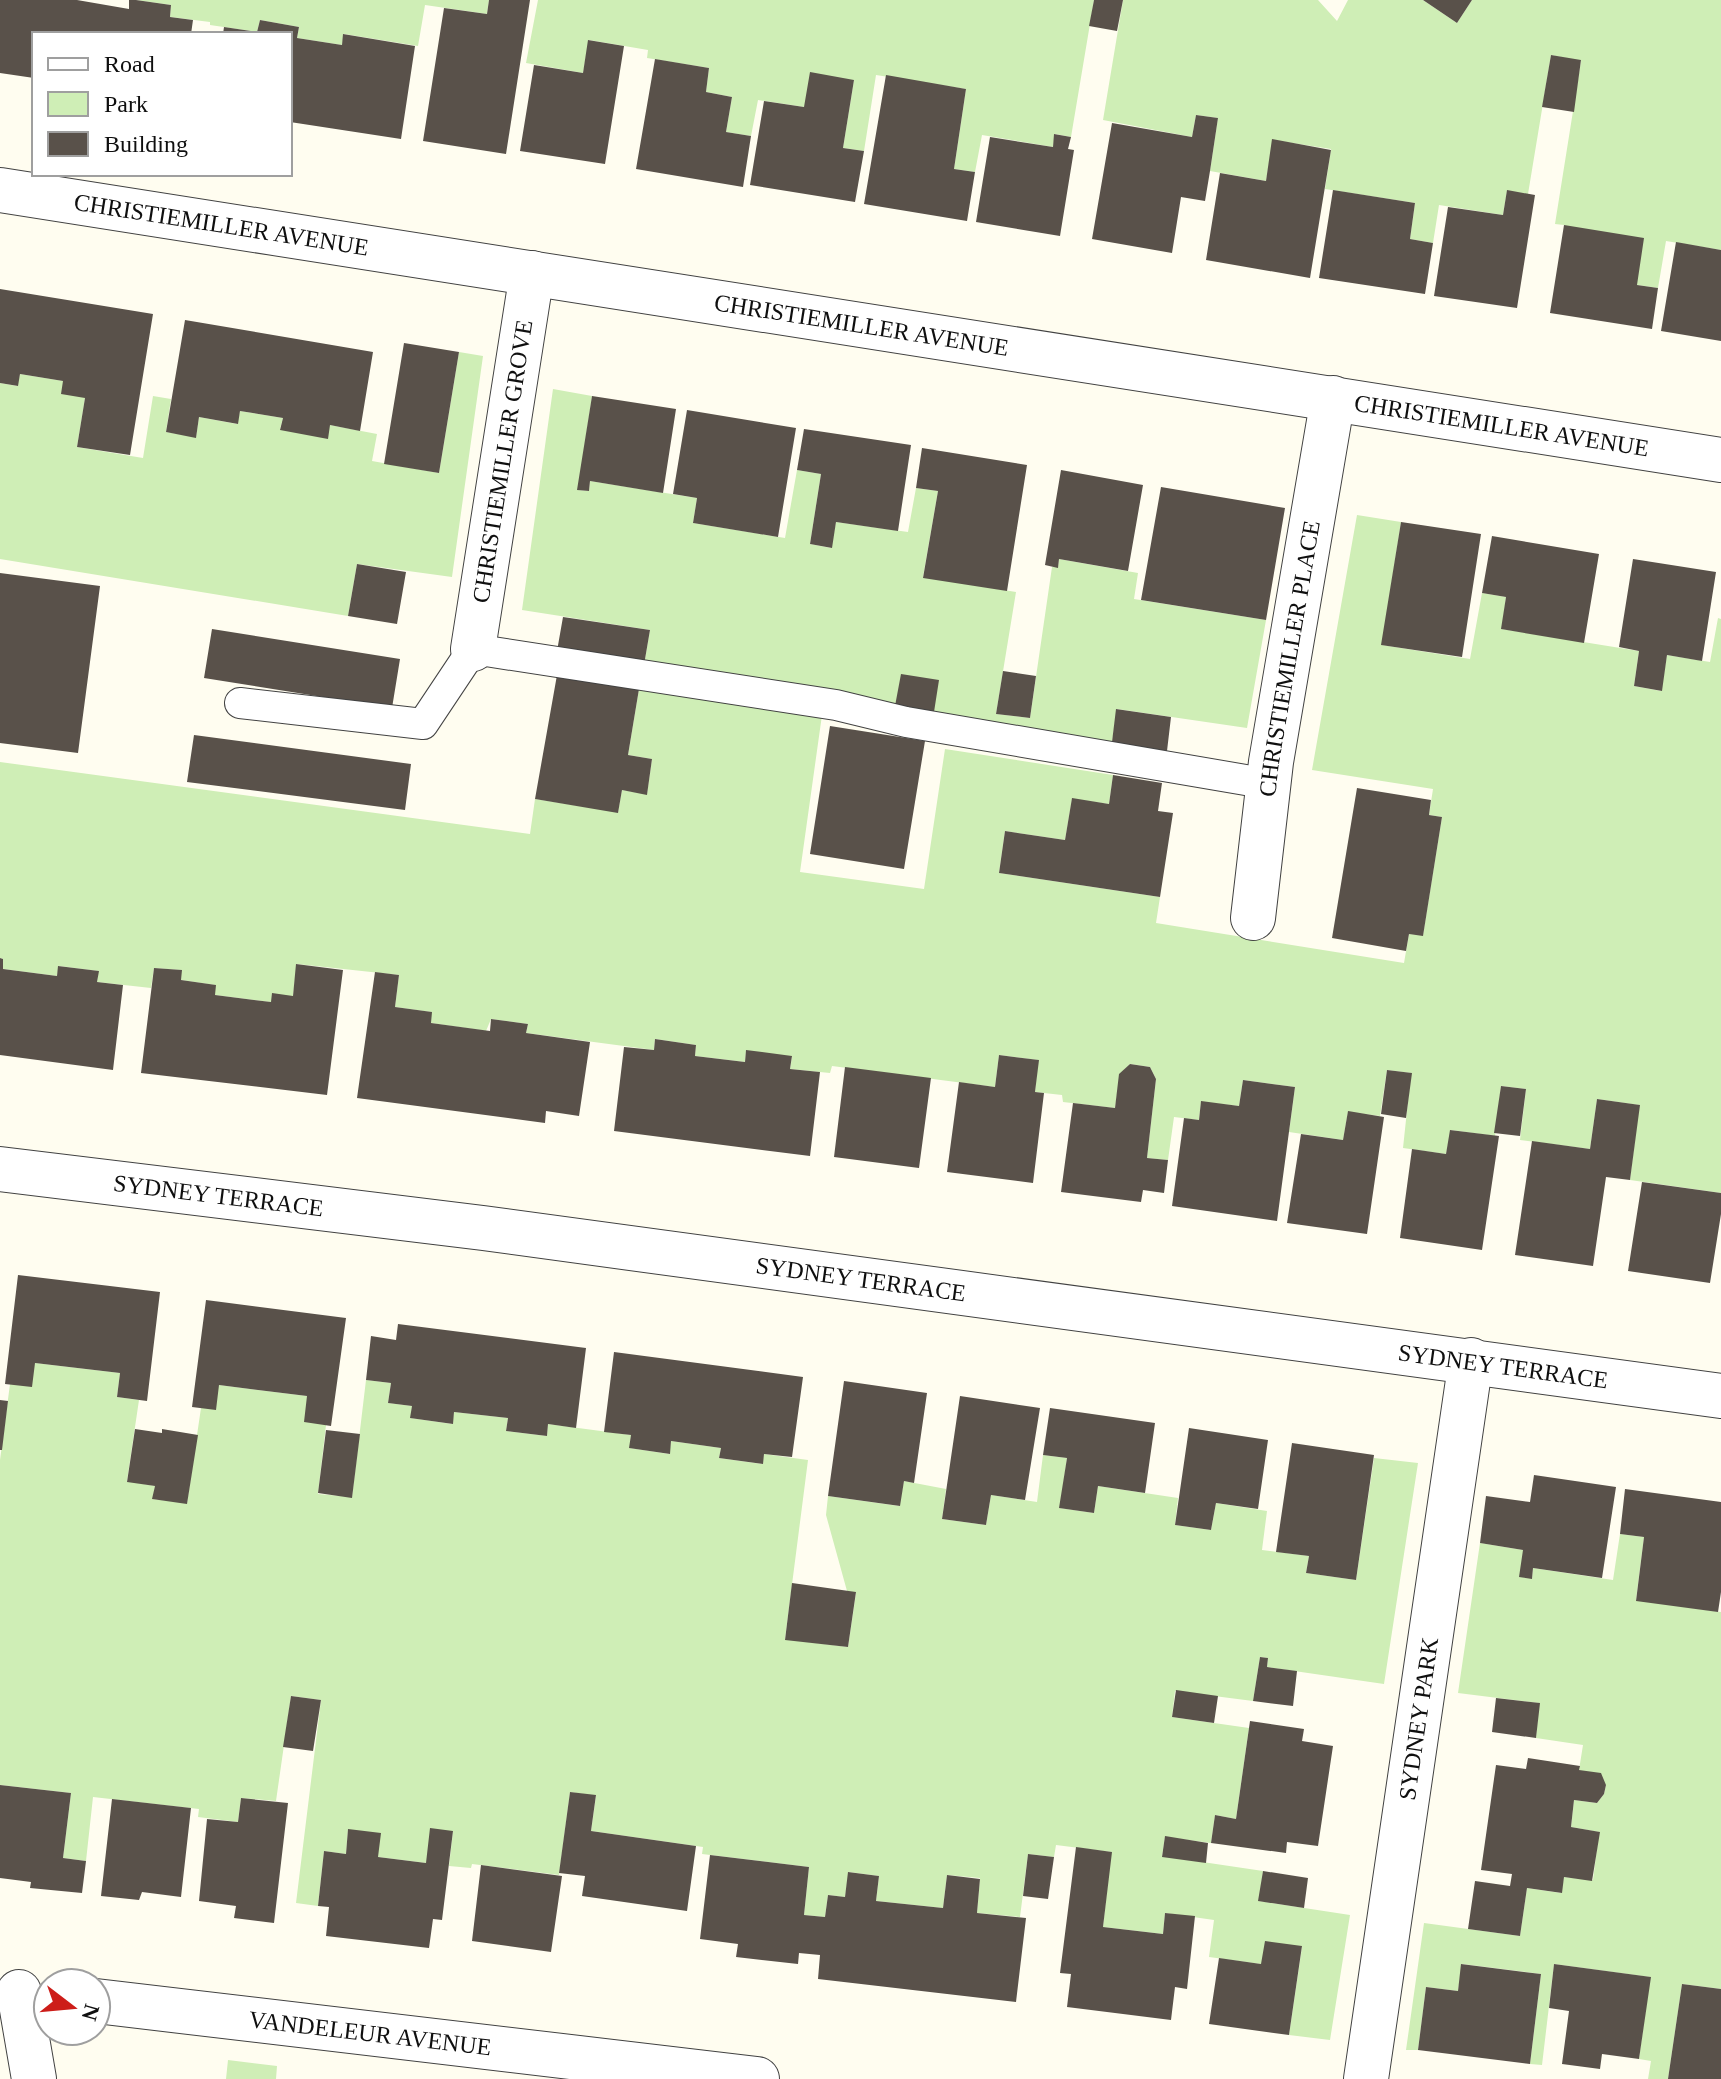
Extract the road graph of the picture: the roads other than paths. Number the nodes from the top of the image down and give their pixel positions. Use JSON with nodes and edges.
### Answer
{"nodes":[{"id":1,"x":0,"y":190,"type":"edge"},
{"id":2,"x":532,"y":273,"type":"junction"},
{"id":3,"x":1333,"y":398,"type":"junction"},
{"id":4,"x":1721,"y":460,"type":"edge"},
{"id":5,"x":473,"y":649,"type":"junction"},
{"id":6,"x":240,"y":703,"type":"dead end"},
{"id":7,"x":1269,"y":784,"type":"junction"},
{"id":8,"x":1253,"y":918,"type":"dead end"},
{"id":9,"x":0,"y":1169,"type":"edge"},
{"id":10,"x":1471,"y":1360,"type":"junction"},
{"id":11,"x":1721,"y":1396,"type":"edge"},
{"id":12,"x":22,"y":1993,"type":"edge"},
{"id":13,"x":112,"y":2003,"type":"edge"},
{"id":14,"x":642,"y":2072,"type":"edge"},
{"id":15,"x":34,"y":2079,"type":"edge"},
{"id":16,"x":757,"y":2079,"type":"edge"},
{"id":17,"x":1366,"y":2079,"type":"edge"}],
"edges":[{"from":1,"to":2,"type":"street","name":"CHRISTIEMILLER AVENUE"},
{"from":2,"to":3,"type":"street","name":"CHRISTIEMILLER AVENUE"},
{"from":2,"to":5,"type":"street","name":"CHRISTIEMILLER GROVE"},
{"from":3,"to":4,"type":"street","name":"CHRISTIEMILLER AVENUE"},
{"from":3,"to":7,"type":"street","name":"CHRISTIEMILLER PLACE"},
{"from":5,"to":6,"type":"lane"},
{"from":5,"to":7,"type":"lane"},
{"from":7,"to":8,"type":"street","name":"CHRISTIEMILLER PLACE"},
{"from":9,"to":10,"type":"street","name":"SYDNEY TERRACE"},
{"from":10,"to":11,"type":"street","name":"SYDNEY TERRACE"},
{"from":10,"to":17,"type":"street","name":"SYDNEY PARK"},
{"from":12,"to":15,"type":"street"},
{"from":13,"to":14,"type":"street","name":"VANDELEUR AVENUE"},
{"from":14,"to":16,"type":"street","name":"VANDELEUR AVENUE"}]}
